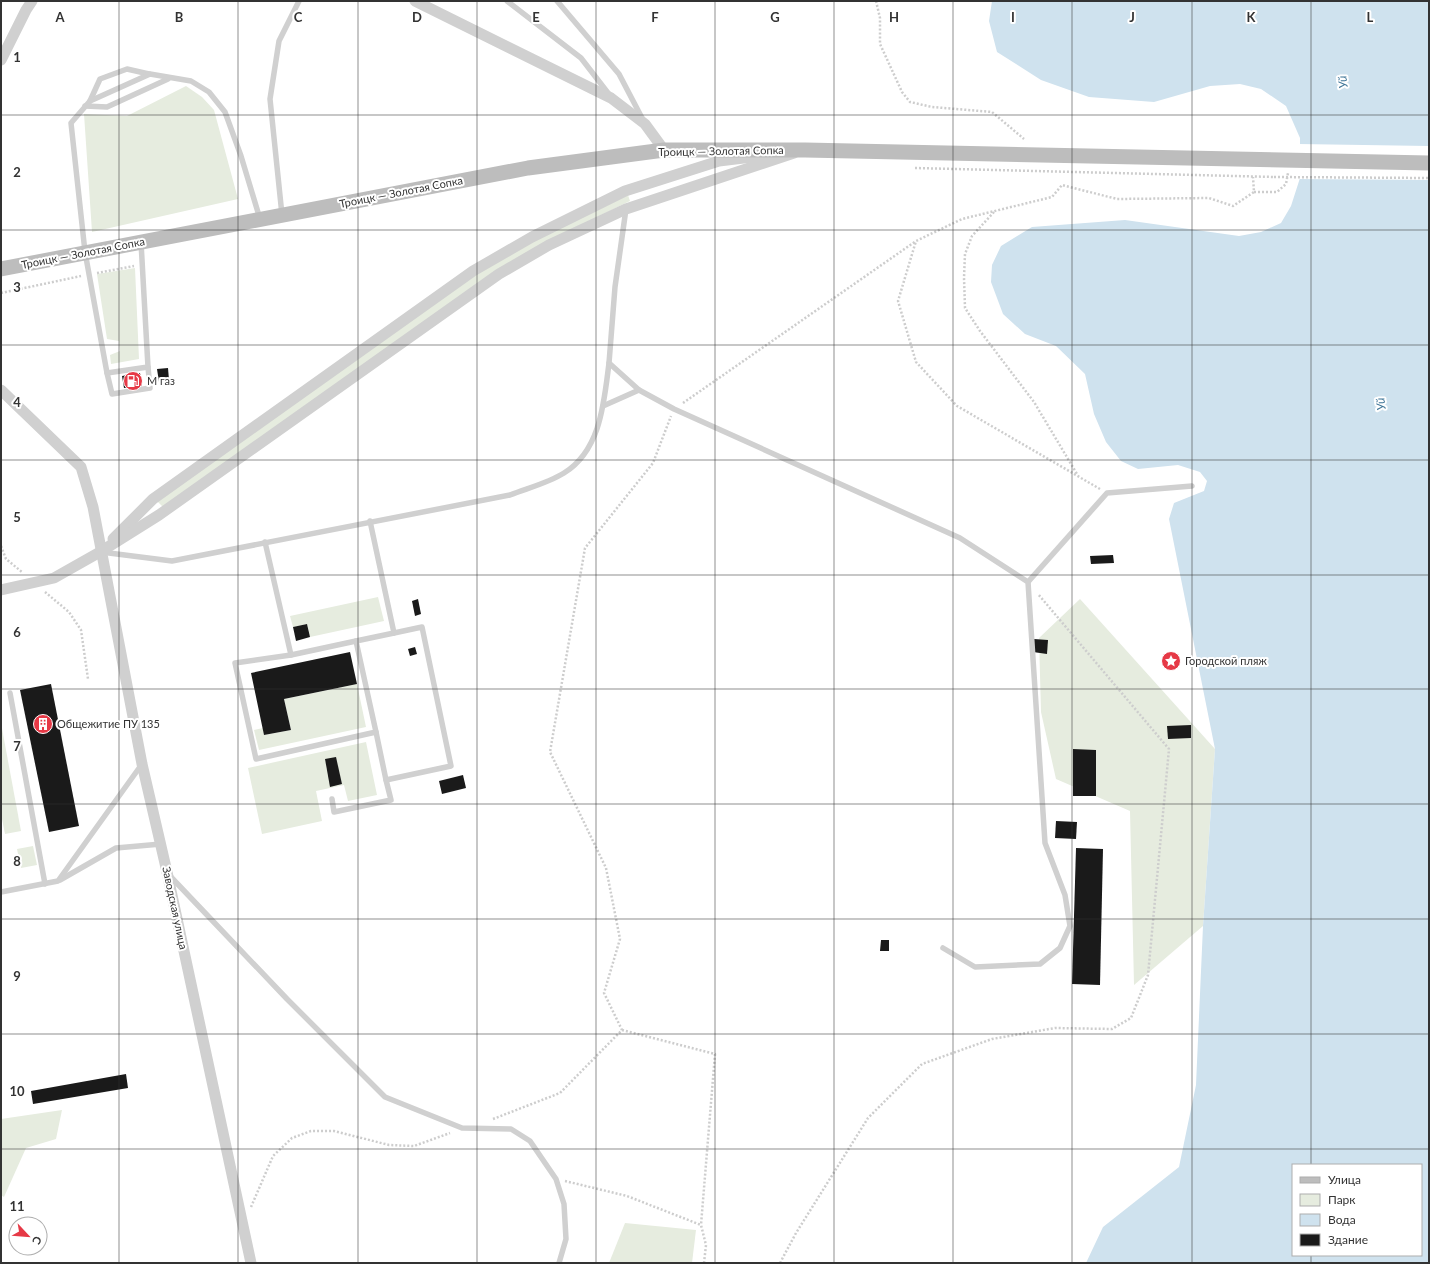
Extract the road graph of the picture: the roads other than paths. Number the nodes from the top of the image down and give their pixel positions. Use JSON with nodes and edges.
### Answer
{"nodes":[{"id":1,"x":32,"y":1,"type":"edge"},
{"id":2,"x":299,"y":1,"type":"edge"},
{"id":3,"x":415,"y":1,"type":"edge"},
{"id":4,"x":507,"y":1,"type":"edge"},
{"id":5,"x":557,"y":1,"type":"edge"},
{"id":6,"x":1,"y":60,"type":"edge"},
{"id":7,"x":150,"y":74,"type":"junction"},
{"id":8,"x":169,"y":79,"type":"junction"},
{"id":9,"x":611,"y":98,"type":"junction"},
{"id":10,"x":90,"y":101,"type":"junction"},
{"id":11,"x":85,"y":106,"type":"junction"},
{"id":12,"x":645,"y":124,"type":"junction"},
{"id":13,"x":664,"y":150,"type":"junction"},
{"id":14,"x":804,"y":150,"type":"junction"},
{"id":15,"x":1429,"y":163,"type":"edge"},
{"id":16,"x":626,"y":209,"type":"junction"},
{"id":17,"x":282,"y":215,"type":"junction"},
{"id":18,"x":260,"y":219,"type":"junction"},
{"id":19,"x":141,"y":242,"type":"junction"},
{"id":20,"x":85,"y":252,"type":"junction"},
{"id":21,"x":1,"y":269,"type":"edge"},
{"id":22,"x":609,"y":363,"type":"junction"},
{"id":23,"x":148,"y":367,"type":"junction"},
{"id":24,"x":107,"y":373,"type":"junction"},
{"id":25,"x":1,"y":390,"type":"edge"},
{"id":26,"x":639,"y":390,"type":"junction"},
{"id":27,"x":604,"y":406,"type":"junction"},
{"id":28,"x":1192,"y":486,"type":"dead end"},
{"id":29,"x":370,"y":521,"type":"junction"},
{"id":30,"x":265,"y":542,"type":"junction"},
{"id":31,"x":100,"y":552,"type":"junction"},
{"id":32,"x":1028,"y":582,"type":"junction"},
{"id":33,"x":1,"y":590,"type":"edge"},
{"id":34,"x":394,"y":633,"type":"junction"},
{"id":35,"x":356,"y":641,"type":"junction"},
{"id":36,"x":291,"y":655,"type":"junction"},
{"id":37,"x":10,"y":693,"type":"dead end"},
{"id":38,"x":376,"y":732,"type":"junction"},
{"id":39,"x":142,"y":764,"type":"junction"},
{"id":40,"x":386,"y":780,"type":"junction"},
{"id":41,"x":332,"y":799,"type":"dead end"},
{"id":42,"x":161,"y":844,"type":"junction"},
{"id":43,"x":167,"y":872,"type":"junction"},
{"id":44,"x":58,"y":881,"type":"junction"},
{"id":45,"x":46,"y":884,"type":"junction"},
{"id":46,"x":1,"y":892,"type":"edge"},
{"id":47,"x":943,"y":948,"type":"dead end"},
{"id":48,"x":252,"y":1263,"type":"edge"},
{"id":49,"x":559,"y":1263,"type":"edge"}],
"edges":[{"from":1,"to":6,"type":"street"},
{"from":2,"to":17,"type":"lane"},
{"from":3,"to":9,"type":"street"},
{"from":4,"to":9,"type":"lane"},
{"from":5,"to":12,"type":"lane"},
{"from":7,"to":8,"type":"lane"},
{"from":7,"to":10,"type":"lane"},
{"from":7,"to":10,"type":"lane"},
{"from":8,"to":11,"type":"lane"},
{"from":8,"to":18,"type":"lane"},
{"from":9,"to":12,"type":"street"},
{"from":10,"to":11,"type":"lane"},
{"from":11,"to":20,"type":"lane"},
{"from":12,"to":13,"type":"street"},
{"from":13,"to":14,"type":"street","name":"Троицк — Золотая Сопка"},
{"from":13,"to":17,"type":"street","name":"Троицк — Золотая Сопка"},
{"from":14,"to":15,"type":"street","name":"Троицк — Золотая Сопка"},
{"from":14,"to":16,"type":"street"},
{"from":14,"to":31,"type":"street"},
{"from":16,"to":22,"type":"lane"},
{"from":16,"to":31,"type":"street"},
{"from":17,"to":18,"type":"street","name":"Троицк — Золотая Сопка"},
{"from":18,"to":19,"type":"street","name":"Троицк — Золотая Сопка"},
{"from":19,"to":20,"type":"street","name":"Троицк — Золотая Сопка"},
{"from":19,"to":23,"type":"lane"},
{"from":20,"to":21,"type":"street","name":"Троицк — Золотая Сопка"},
{"from":20,"to":24,"type":"lane"},
{"from":22,"to":26,"type":"lane"},
{"from":22,"to":27,"type":"lane"},
{"from":23,"to":24,"type":"lane"},
{"from":23,"to":24,"type":"lane"},
{"from":25,"to":31,"type":"street","name":"Заводская улица"},
{"from":26,"to":27,"type":"lane"},
{"from":26,"to":32,"type":"lane"},
{"from":27,"to":29,"type":"lane"},
{"from":28,"to":32,"type":"lane"},
{"from":29,"to":30,"type":"lane"},
{"from":29,"to":34,"type":"lane"},
{"from":30,"to":31,"type":"lane"},
{"from":30,"to":36,"type":"lane"},
{"from":31,"to":33,"type":"street"},
{"from":31,"to":39,"type":"street","name":"Заводская улица"},
{"from":32,"to":47,"type":"lane"},
{"from":34,"to":35,"type":"lane"},
{"from":34,"to":40,"type":"lane"},
{"from":35,"to":36,"type":"lane"},
{"from":35,"to":38,"type":"lane"},
{"from":36,"to":38,"type":"lane"},
{"from":37,"to":45,"type":"lane"},
{"from":38,"to":40,"type":"lane"},
{"from":39,"to":42,"type":"street","name":"Заводская улица"},
{"from":39,"to":44,"type":"lane"},
{"from":40,"to":41,"type":"lane"},
{"from":42,"to":43,"type":"street","name":"Заводская улица"},
{"from":42,"to":44,"type":"lane"},
{"from":43,"to":48,"type":"street","name":"Заводская улица"},
{"from":43,"to":49,"type":"lane"},
{"from":44,"to":45,"type":"lane"},
{"from":45,"to":46,"type":"lane"}]}
